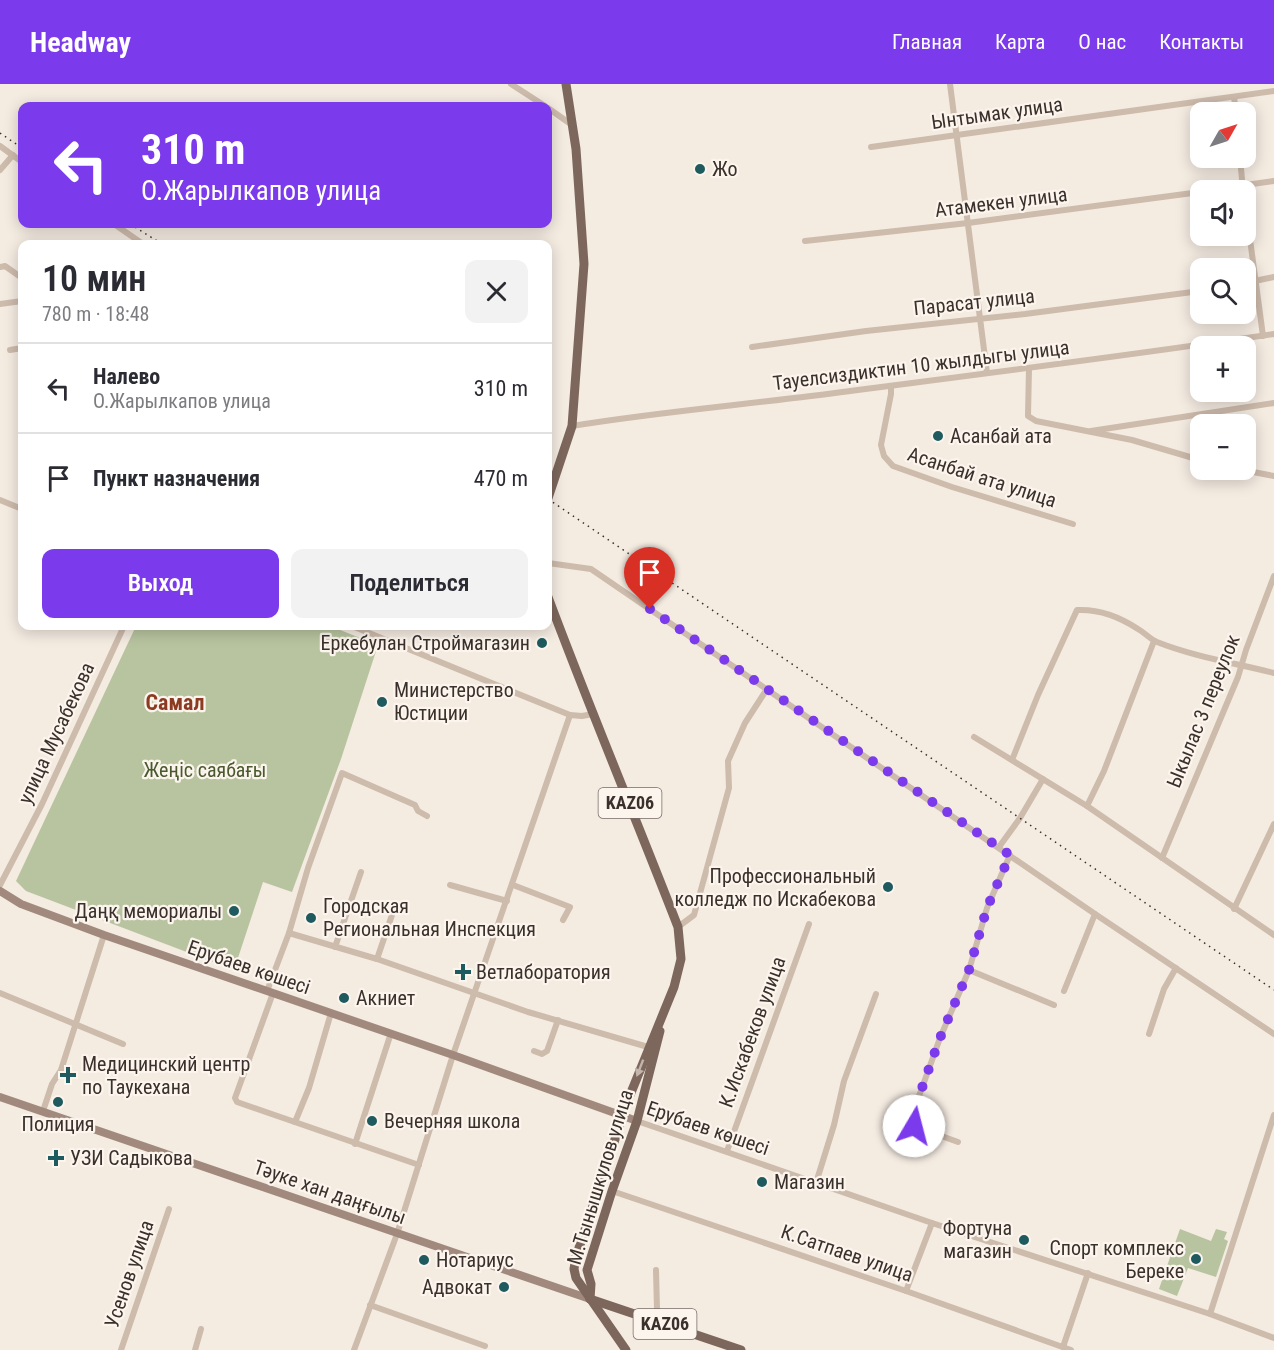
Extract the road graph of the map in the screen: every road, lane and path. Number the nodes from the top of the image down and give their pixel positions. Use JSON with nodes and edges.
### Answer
{"nodes":[{"id":1,"x":512,"y":84,"type":"edge"},
{"id":2,"x":566,"y":84,"type":"edge"},
{"id":3,"x":950,"y":84,"type":"edge"},
{"id":4,"x":1274,"y":91,"type":"edge"},
{"id":5,"x":1234,"y":97,"type":"junction"},
{"id":6,"x":539,"y":102,"type":"edge"},
{"id":7,"x":1235,"y":102,"type":"edge"},
{"id":8,"x":552,"y":111,"type":"edge"},
{"id":9,"x":572,"y":125,"type":"junction"},
{"id":10,"x":955,"y":135,"type":"junction"},
{"id":11,"x":0,"y":146,"type":"edge"},
{"id":12,"x":871,"y":147,"type":"dead end"},
{"id":13,"x":13,"y":155,"type":"junction"},
{"id":14,"x":18,"y":159,"type":"edge"},
{"id":15,"x":0,"y":170,"type":"edge"},
{"id":16,"x":1274,"y":181,"type":"edge"},
{"id":17,"x":1256,"y":185,"type":"edge"},
{"id":18,"x":1190,"y":193,"type":"edge"},
{"id":19,"x":968,"y":224,"type":"junction"},
{"id":20,"x":120,"y":228,"type":"edge"},
{"id":21,"x":137,"y":240,"type":"edge"},
{"id":22,"x":805,"y":241,"type":"dead end"},
{"id":23,"x":1252,"y":246,"type":"edge"},
{"id":24,"x":3,"y":267,"type":"edge"},
{"id":25,"x":18,"y":276,"type":"edge"},
{"id":26,"x":1274,"y":277,"type":"edge"},
{"id":27,"x":1257,"y":281,"type":"junction"},
{"id":28,"x":1190,"y":292,"type":"edge"},
{"id":29,"x":18,"y":302,"type":"edge"},
{"id":30,"x":0,"y":304,"type":"edge"},
{"id":31,"x":980,"y":319,"type":"junction"},
{"id":32,"x":1274,"y":334,"type":"edge"},
{"id":33,"x":1263,"y":336,"type":"junction"},
{"id":34,"x":752,"y":347,"type":"dead end"},
{"id":35,"x":18,"y":349,"type":"edge"},
{"id":36,"x":10,"y":350,"type":"dead end"},
{"id":37,"x":1029,"y":368,"type":"junction"},
{"id":38,"x":987,"y":373,"type":"junction"},
{"id":39,"x":891,"y":386,"type":"junction"},
{"id":40,"x":1274,"y":403,"type":"edge"},
{"id":41,"x":572,"y":426,"type":"junction"},
{"id":42,"x":1085,"y":432,"type":"junction"},
{"id":43,"x":1190,"y":457,"type":"edge"},
{"id":44,"x":1256,"y":472,"type":"edge"},
{"id":45,"x":1274,"y":476,"type":"edge"},
{"id":46,"x":552,"y":486,"type":"edge"},
{"id":47,"x":0,"y":500,"type":"edge"},
{"id":48,"x":18,"y":507,"type":"edge"},
{"id":49,"x":1073,"y":524,"type":"dead end"},
{"id":50,"x":552,"y":564,"type":"edge"},
{"id":51,"x":1274,"y":576,"type":"edge"},
{"id":52,"x":552,"y":607,"type":"edge"},
{"id":53,"x":122,"y":630,"type":"edge"},
{"id":54,"x":362,"y":630,"type":"edge"},
{"id":55,"x":1154,"y":641,"type":"junction"},
{"id":56,"x":1242,"y":664,"type":"junction"},
{"id":57,"x":1274,"y":673,"type":"edge"},
{"id":58,"x":767,"y":689,"type":"junction"},
{"id":59,"x":593,"y":714,"type":"junction"},
{"id":60,"x":570,"y":715,"type":"junction"},
{"id":61,"x":974,"y":737,"type":"dead end"},
{"id":62,"x":1012,"y":760,"type":"junction"},
{"id":63,"x":1043,"y":779,"type":"junction"},
{"id":64,"x":1087,"y":806,"type":"junction"},
{"id":65,"x":428,"y":816,"type":"dead end"},
{"id":66,"x":1274,"y":824,"type":"edge"},
{"id":67,"x":999,"y":847,"type":"junction"},
{"id":68,"x":1010,"y":855,"type":"junction"},
{"id":69,"x":1162,"y":858,"type":"junction"},
{"id":70,"x":361,"y":872,"type":"dead end"},
{"id":71,"x":0,"y":885,"type":"edge"},
{"id":72,"x":450,"y":885,"type":"dead end"},
{"id":73,"x":513,"y":885,"type":"junction"},
{"id":74,"x":0,"y":891,"type":"edge"},
{"id":75,"x":507,"y":901,"type":"junction"},
{"id":76,"x":1234,"y":909,"type":"junction"},
{"id":77,"x":1095,"y":914,"type":"junction"},
{"id":78,"x":392,"y":915,"type":"dead end"},
{"id":79,"x":563,"y":920,"type":"dead end"},
{"id":80,"x":809,"y":924,"type":"dead end"},
{"id":81,"x":678,"y":927,"type":"junction"},
{"id":82,"x":289,"y":933,"type":"junction"},
{"id":83,"x":104,"y":935,"type":"junction"},
{"id":84,"x":1274,"y":935,"type":"edge"},
{"id":85,"x":335,"y":947,"type":"junction"},
{"id":86,"x":377,"y":959,"type":"junction"},
{"id":87,"x":1176,"y":968,"type":"junction"},
{"id":88,"x":969,"y":970,"type":"junction"},
{"id":89,"x":1064,"y":991,"type":"dead end"},
{"id":90,"x":270,"y":992,"type":"junction"},
{"id":91,"x":0,"y":993,"type":"edge"},
{"id":92,"x":475,"y":994,"type":"junction"},
{"id":93,"x":876,"y":994,"type":"dead end"},
{"id":94,"x":1054,"y":1005,"type":"dead end"},
{"id":95,"x":332,"y":1013,"type":"junction"},
{"id":96,"x":664,"y":1014,"type":"junction"},
{"id":97,"x":558,"y":1020,"type":"junction"},
{"id":98,"x":77,"y":1024,"type":"junction"},
{"id":99,"x":1273,"y":1031,"type":"edge"},
{"id":100,"x":391,"y":1033,"type":"junction"},
{"id":101,"x":1149,"y":1034,"type":"dead end"},
{"id":102,"x":123,"y":1044,"type":"dead end"},
{"id":103,"x":648,"y":1047,"type":"junction"},
{"id":104,"x":534,"y":1051,"type":"dead end"},
{"id":105,"x":453,"y":1055,"type":"junction"},
{"id":106,"x":0,"y":1097,"type":"edge"},
{"id":107,"x":43,"y":1111,"type":"junction"},
{"id":108,"x":1274,"y":1115,"type":"edge"},
{"id":109,"x":623,"y":1116,"type":"junction"},
{"id":110,"x":637,"y":1121,"type":"junction"},
{"id":111,"x":295,"y":1122,"type":"junction"},
{"id":112,"x":958,"y":1142,"type":"dead end"},
{"id":113,"x":355,"y":1144,"type":"junction"},
{"id":114,"x":726,"y":1151,"type":"junction"},
{"id":115,"x":419,"y":1165,"type":"junction"},
{"id":116,"x":816,"y":1183,"type":"junction"},
{"id":117,"x":612,"y":1191,"type":"junction"},
{"id":118,"x":169,"y":1209,"type":"dead end"},
{"id":119,"x":932,"y":1223,"type":"junction"},
{"id":120,"x":397,"y":1234,"type":"junction"},
{"id":121,"x":656,"y":1269,"type":"dead end"},
{"id":122,"x":1088,"y":1273,"type":"junction"},
{"id":123,"x":906,"y":1290,"type":"junction"},
{"id":124,"x":590,"y":1299,"type":"junction"},
{"id":125,"x":370,"y":1305,"type":"junction"},
{"id":126,"x":1210,"y":1314,"type":"junction"},
{"id":127,"x":654,"y":1320,"type":"junction"},
{"id":128,"x":201,"y":1329,"type":"dead end"},
{"id":129,"x":1274,"y":1338,"type":"edge"},
{"id":130,"x":486,"y":1346,"type":"dead end"},
{"id":131,"x":1063,"y":1347,"type":"junction"},
{"id":132,"x":121,"y":1350,"type":"edge"},
{"id":133,"x":195,"y":1350,"type":"edge"},
{"id":134,"x":354,"y":1350,"type":"edge"},
{"id":135,"x":626,"y":1350,"type":"edge"},
{"id":136,"x":741,"y":1350,"type":"edge"},
{"id":137,"x":1071,"y":1350,"type":"edge"}],
"edges":[{"from":1,"to":6,"type":"street"},
{"from":2,"to":9,"type":"main road"},
{"from":3,"to":10,"type":"street"},
{"from":4,"to":5,"type":"street","name":"Ынтымак улица"},
{"from":5,"to":7,"type":"street"},
{"from":5,"to":10,"type":"street","name":"Ынтымак улица"},
{"from":8,"to":9,"type":"street"},
{"from":9,"to":41,"type":"main road"},
{"from":10,"to":12,"type":"street","name":"Ынтымак улица"},
{"from":10,"to":19,"type":"street"},
{"from":11,"to":13,"type":"street"},
{"from":13,"to":14,"type":"street"},
{"from":13,"to":15,"type":"street"},
{"from":16,"to":17,"type":"street"},
{"from":18,"to":19,"type":"street","name":"Атамекен улица"},
{"from":19,"to":22,"type":"street","name":"Атамекен улица"},
{"from":19,"to":31,"type":"street"},
{"from":20,"to":21,"type":"street"},
{"from":23,"to":27,"type":"street"},
{"from":24,"to":25,"type":"street"},
{"from":26,"to":27,"type":"street"},
{"from":27,"to":33,"type":"street"},
{"from":28,"to":31,"type":"street","name":"Парасат улица"},
{"from":29,"to":30,"type":"street"},
{"from":31,"to":34,"type":"street","name":"Парасат улица"},
{"from":31,"to":38,"type":"street"},
{"from":32,"to":33,"type":"street","name":"Тауелсиздиктин 10 жылдыгы улица"},
{"from":33,"to":37,"type":"street","name":"Тауелсиздиктин 10 жылдыгы улица"},
{"from":35,"to":36,"type":"street"},
{"from":37,"to":38,"type":"street","name":"Тауелсиздиктин 10 жылдыгы улица"},
{"from":37,"to":42,"type":"street"},
{"from":38,"to":39,"type":"street","name":"Тауелсиздиктин 10 жылдыгы улица"},
{"from":39,"to":41,"type":"street","name":"Тауелсиздиктин 10 жылдыгы улица"},
{"from":39,"to":49,"type":"street","name":"Асанбай ата улица"},
{"from":40,"to":42,"type":"street"},
{"from":41,"to":46,"type":"main road"},
{"from":42,"to":43,"type":"street"},
{"from":44,"to":45,"type":"street"},
{"from":47,"to":48,"type":"street"},
{"from":50,"to":58,"type":"street"},
{"from":51,"to":56,"type":"street","name":"Ыкылас 3 переулок"},
{"from":52,"to":59,"type":"main road","name":"М.Тынышкулов улица","number":"KАZ06"},
{"from":53,"to":71,"type":"street","name":"улица Мусабекова"},
{"from":54,"to":60,"type":"street"},
{"from":55,"to":56,"type":"street"},
{"from":55,"to":62,"type":"street"},
{"from":55,"to":64,"type":"street"},
{"from":56,"to":57,"type":"street"},
{"from":56,"to":69,"type":"street","name":"Ыкылас 3 переулок"},
{"from":58,"to":67,"type":"street"},
{"from":58,"to":81,"type":"street"},
{"from":59,"to":60,"type":"street"},
{"from":59,"to":81,"type":"main road","name":"М.Тынышкулов улица","number":"KАZ06"},
{"from":60,"to":73,"type":"street"},
{"from":61,"to":62,"type":"street"},
{"from":62,"to":63,"type":"street"},
{"from":63,"to":64,"type":"street"},
{"from":63,"to":67,"type":"street"},
{"from":64,"to":69,"type":"street"},
{"from":65,"to":82,"type":"street"},
{"from":66,"to":76,"type":"street"},
{"from":67,"to":68,"type":"street"},
{"from":68,"to":77,"type":"street"},
{"from":68,"to":88,"type":"street"},
{"from":69,"to":76,"type":"street"},
{"from":70,"to":85,"type":"street"},
{"from":72,"to":75,"type":"street"},
{"from":73,"to":75,"type":"street"},
{"from":73,"to":79,"type":"street"},
{"from":74,"to":83,"type":"main road","name":"Ерубаев көшесі"},
{"from":75,"to":92,"type":"street"},
{"from":76,"to":84,"type":"street"},
{"from":77,"to":87,"type":"street"},
{"from":77,"to":89,"type":"street"},
{"from":78,"to":86,"type":"street"},
{"from":80,"to":114,"type":"street","name":"К.Искабеков улица"},
{"from":81,"to":96,"type":"main road","name":"М.Тынышкулов улица","number":"KАZ06"},
{"from":82,"to":85,"type":"street"},
{"from":82,"to":90,"type":"street"},
{"from":83,"to":90,"type":"main road","name":"Ерубаев көшесі"},
{"from":83,"to":98,"type":"street"},
{"from":85,"to":86,"type":"street"},
{"from":86,"to":92,"type":"street"},
{"from":87,"to":99,"type":"street"},
{"from":87,"to":101,"type":"street"},
{"from":88,"to":94,"type":"street"},
{"from":88,"to":112,"type":"street"},
{"from":90,"to":95,"type":"main road","name":"Ерубаев көшесі"},
{"from":90,"to":111,"type":"street"},
{"from":91,"to":98,"type":"street"},
{"from":92,"to":97,"type":"street"},
{"from":92,"to":105,"type":"street"},
{"from":93,"to":116,"type":"street"},
{"from":95,"to":100,"type":"main road","name":"Ерубаев көшесі"},
{"from":95,"to":111,"type":"street"},
{"from":96,"to":103,"type":"main road","name":"М.Тынышкулов улица","number":"KАZ06"},
{"from":96,"to":110,"type":"main road","name":"М.Тынышкулов улица","number":"KАZ06"},
{"from":97,"to":103,"type":"street"},
{"from":97,"to":104,"type":"street"},
{"from":98,"to":102,"type":"street"},
{"from":98,"to":107,"type":"street"},
{"from":100,"to":105,"type":"main road","name":"Ерубаев көшесі"},
{"from":100,"to":113,"type":"street"},
{"from":103,"to":109,"type":"main road","name":"М.Тынышкулов улица","number":"KАZ06","one_way":true},
{"from":105,"to":109,"type":"main road","name":"Ерубаев көшесі"},
{"from":105,"to":115,"type":"street"},
{"from":106,"to":107,"type":"main road","name":"Тәуке хан даңғылы"},
{"from":107,"to":120,"type":"main road","name":"Тәуке хан даңғылы"},
{"from":108,"to":126,"type":"street"},
{"from":109,"to":110,"type":"main road","name":"Ерубаев көшесі"},
{"from":109,"to":124,"type":"main road","name":"М.Тынышкулов улица","number":"KАZ06"},
{"from":110,"to":114,"type":"street","name":"Ерубаев көшесі"},
{"from":110,"to":117,"type":"main road","name":"М.Тынышкулов улица","number":"KАZ06"},
{"from":111,"to":113,"type":"street"},
{"from":113,"to":115,"type":"street"},
{"from":114,"to":116,"type":"street","name":"Ерубаев көшесі"},
{"from":115,"to":120,"type":"street"},
{"from":116,"to":119,"type":"street","name":"Ерубаев көшесі"},
{"from":117,"to":123,"type":"street","name":"К.Сатпаев улица"},
{"from":117,"to":124,"type":"main road","name":"М.Тынышкулов улица","number":"KАZ06"},
{"from":118,"to":132,"type":"street","name":"Усенов улица"},
{"from":119,"to":122,"type":"street","name":"Ерубаев көшесі"},
{"from":119,"to":123,"type":"street"},
{"from":120,"to":124,"type":"main road","name":"Тәуке хан даңғылы"},
{"from":120,"to":125,"type":"street"},
{"from":121,"to":127,"type":"street"},
{"from":122,"to":126,"type":"street","name":"Ерубаев көшесі"},
{"from":122,"to":131,"type":"street"},
{"from":123,"to":131,"type":"street","name":"К.Сатпаев улица"},
{"from":124,"to":127,"type":"main road","number":"KАZ06"},
{"from":124,"to":135,"type":"main road","number":"KАZ06"},
{"from":125,"to":130,"type":"street"},
{"from":125,"to":134,"type":"street"},
{"from":126,"to":129,"type":"street","name":"Ерубаев көшесі"},
{"from":127,"to":136,"type":"main road","number":"KАZ06"},
{"from":128,"to":133,"type":"street"},
{"from":131,"to":137,"type":"street","name":"К.Сатпаев улица"}]}
